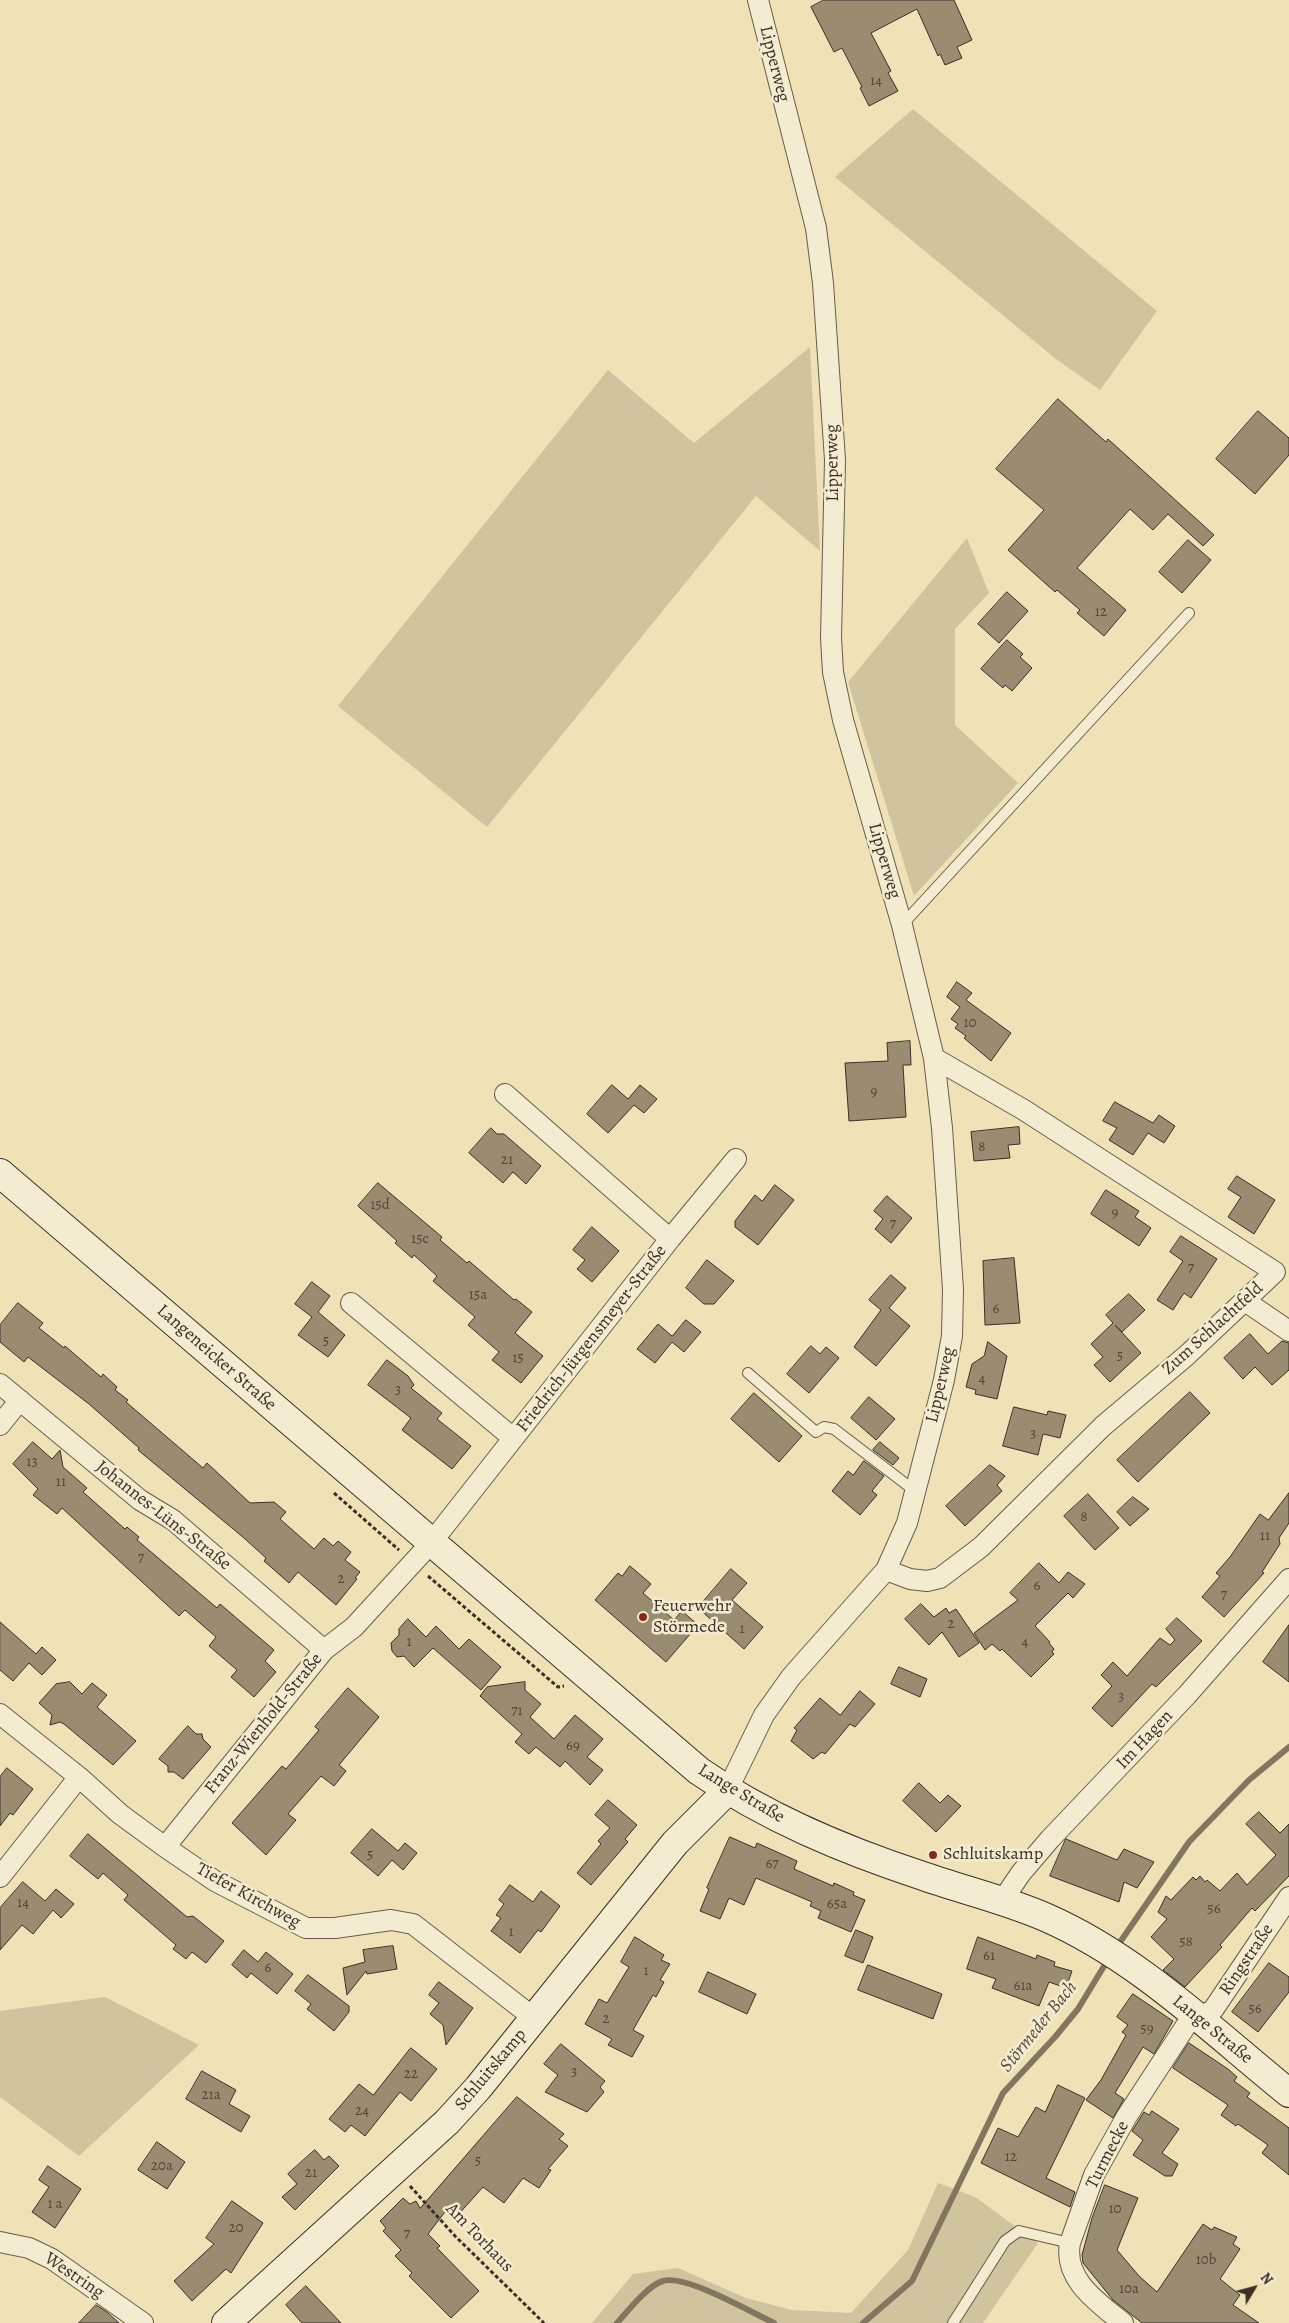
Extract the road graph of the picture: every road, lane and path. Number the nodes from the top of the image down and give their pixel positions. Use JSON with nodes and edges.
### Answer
{"nodes":[{"id":1,"x":758,"y":0,"type":"edge"},
{"id":2,"x":1189,"y":613,"type":"dead end"},
{"id":3,"x":902,"y":925,"type":"junction"},
{"id":4,"x":934,"y":1058,"type":"junction"},
{"id":5,"x":505,"y":1094,"type":"dead end"},
{"id":6,"x":736,"y":1159,"type":"dead end"},
{"id":7,"x":0,"y":1174,"type":"edge"},
{"id":8,"x":670,"y":1239,"type":"junction"},
{"id":9,"x":1245,"y":1301,"type":"junction"},
{"id":10,"x":351,"y":1303,"type":"dead end"},
{"id":11,"x":1289,"y":1331,"type":"edge"},
{"id":12,"x":748,"y":1373,"type":"dead end"},
{"id":13,"x":0,"y":1384,"type":"edge"},
{"id":14,"x":20,"y":1400,"type":"junction"},
{"id":15,"x":0,"y":1425,"type":"edge"},
{"id":16,"x":513,"y":1438,"type":"junction"},
{"id":17,"x":915,"y":1491,"type":"junction"},
{"id":18,"x":431,"y":1543,"type":"junction"},
{"id":19,"x":886,"y":1570,"type":"junction"},
{"id":20,"x":1289,"y":1579,"type":"edge"},
{"id":21,"x":324,"y":1650,"type":"junction"},
{"id":22,"x":0,"y":1714,"type":"edge"},
{"id":23,"x":79,"y":1777,"type":"junction"},
{"id":24,"x":727,"y":1791,"type":"junction"},
{"id":25,"x":165,"y":1847,"type":"junction"},
{"id":26,"x":0,"y":1878,"type":"edge"},
{"id":27,"x":1289,"y":1897,"type":"edge"},
{"id":28,"x":1002,"y":1901,"type":"junction"},
{"id":29,"x":1200,"y":2017,"type":"junction"},
{"id":30,"x":534,"y":2018,"type":"junction"},
{"id":31,"x":1289,"y":2093,"type":"edge"},
{"id":32,"x":397,"y":2170,"type":"junction"},
{"id":33,"x":0,"y":2242,"type":"edge"},
{"id":34,"x":1070,"y":2244,"type":"junction"},
{"id":35,"x":143,"y":2323,"type":"edge"},
{"id":36,"x":226,"y":2323,"type":"edge"},
{"id":37,"x":544,"y":2323,"type":"edge"},
{"id":38,"x":953,"y":2323,"type":"edge"},
{"id":39,"x":1123,"y":2323,"type":"edge"}],
"edges":[{"from":1,"to":3,"type":"street","name":"Lipperweg"},
{"from":2,"to":3,"type":"lane","name":"Lipperweg"},
{"from":3,"to":4,"type":"street","name":"Lipperweg"},
{"from":4,"to":9,"type":"street","name":"Zum Schlachtfeld"},
{"from":4,"to":17,"type":"street","name":"Lipperweg"},
{"from":5,"to":8,"type":"street","name":"Friedrich-Jürgensmeyer-Straße"},
{"from":6,"to":8,"type":"street","name":"Friedrich-Jürgensmeyer-Straße"},
{"from":7,"to":18,"type":"main road","name":"Langeneicker Straße"},
{"from":8,"to":16,"type":"street","name":"Friedrich-Jürgensmeyer-Straße"},
{"from":9,"to":11,"type":"street"},
{"from":9,"to":19,"type":"street","name":"Zum Schlachtfeld"},
{"from":10,"to":16,"type":"street","name":"Friedrich-Jürgensmeyer-Straße"},
{"from":12,"to":17,"type":"lane"},
{"from":13,"to":14,"type":"street","name":"Johannes-Lüns-Straße"},
{"from":14,"to":15,"type":"street"},
{"from":14,"to":21,"type":"street","name":"Johannes-Lüns-Straße"},
{"from":16,"to":18,"type":"street","name":"Friedrich-Jürgensmeyer-Straße"},
{"from":17,"to":19,"type":"street","name":"Lipperweg"},
{"from":18,"to":21,"type":"street","name":"Franz-Wienhold-Straße"},
{"from":18,"to":24,"type":"main road","name":"Lange Straße"},
{"from":19,"to":24,"type":"street","name":"Lipperweg"},
{"from":20,"to":28,"type":"street","name":"Im Hagen"},
{"from":21,"to":25,"type":"street","name":"Franz-Wienhold-Straße"},
{"from":22,"to":23,"type":"street","name":"Tiefer Kirchweg"},
{"from":23,"to":25,"type":"street","name":"Tiefer Kirchweg"},
{"from":23,"to":26,"type":"street"},
{"from":24,"to":28,"type":"main road","name":"Lange Straße"},
{"from":24,"to":30,"type":"main road","name":"Schluitskamp"},
{"from":25,"to":30,"type":"street","name":"Tiefer Kirchweg"},
{"from":27,"to":29,"type":"street","name":"Ringstraße"},
{"from":28,"to":29,"type":"main road","name":"Lange Straße"},
{"from":29,"to":31,"type":"main road","name":"Lange Straße"},
{"from":29,"to":34,"type":"street","name":"Turmecke"},
{"from":30,"to":32,"type":"main road","name":"Schluitskamp"},
{"from":32,"to":36,"type":"main road","name":"Schluitskamp"},
{"from":32,"to":37,"type":"path","name":"Am Torhaus"},
{"from":33,"to":35,"type":"street","name":"Westring"},
{"from":34,"to":38,"type":"lane"},
{"from":34,"to":39,"type":"street","name":"Turmecke"}]}
